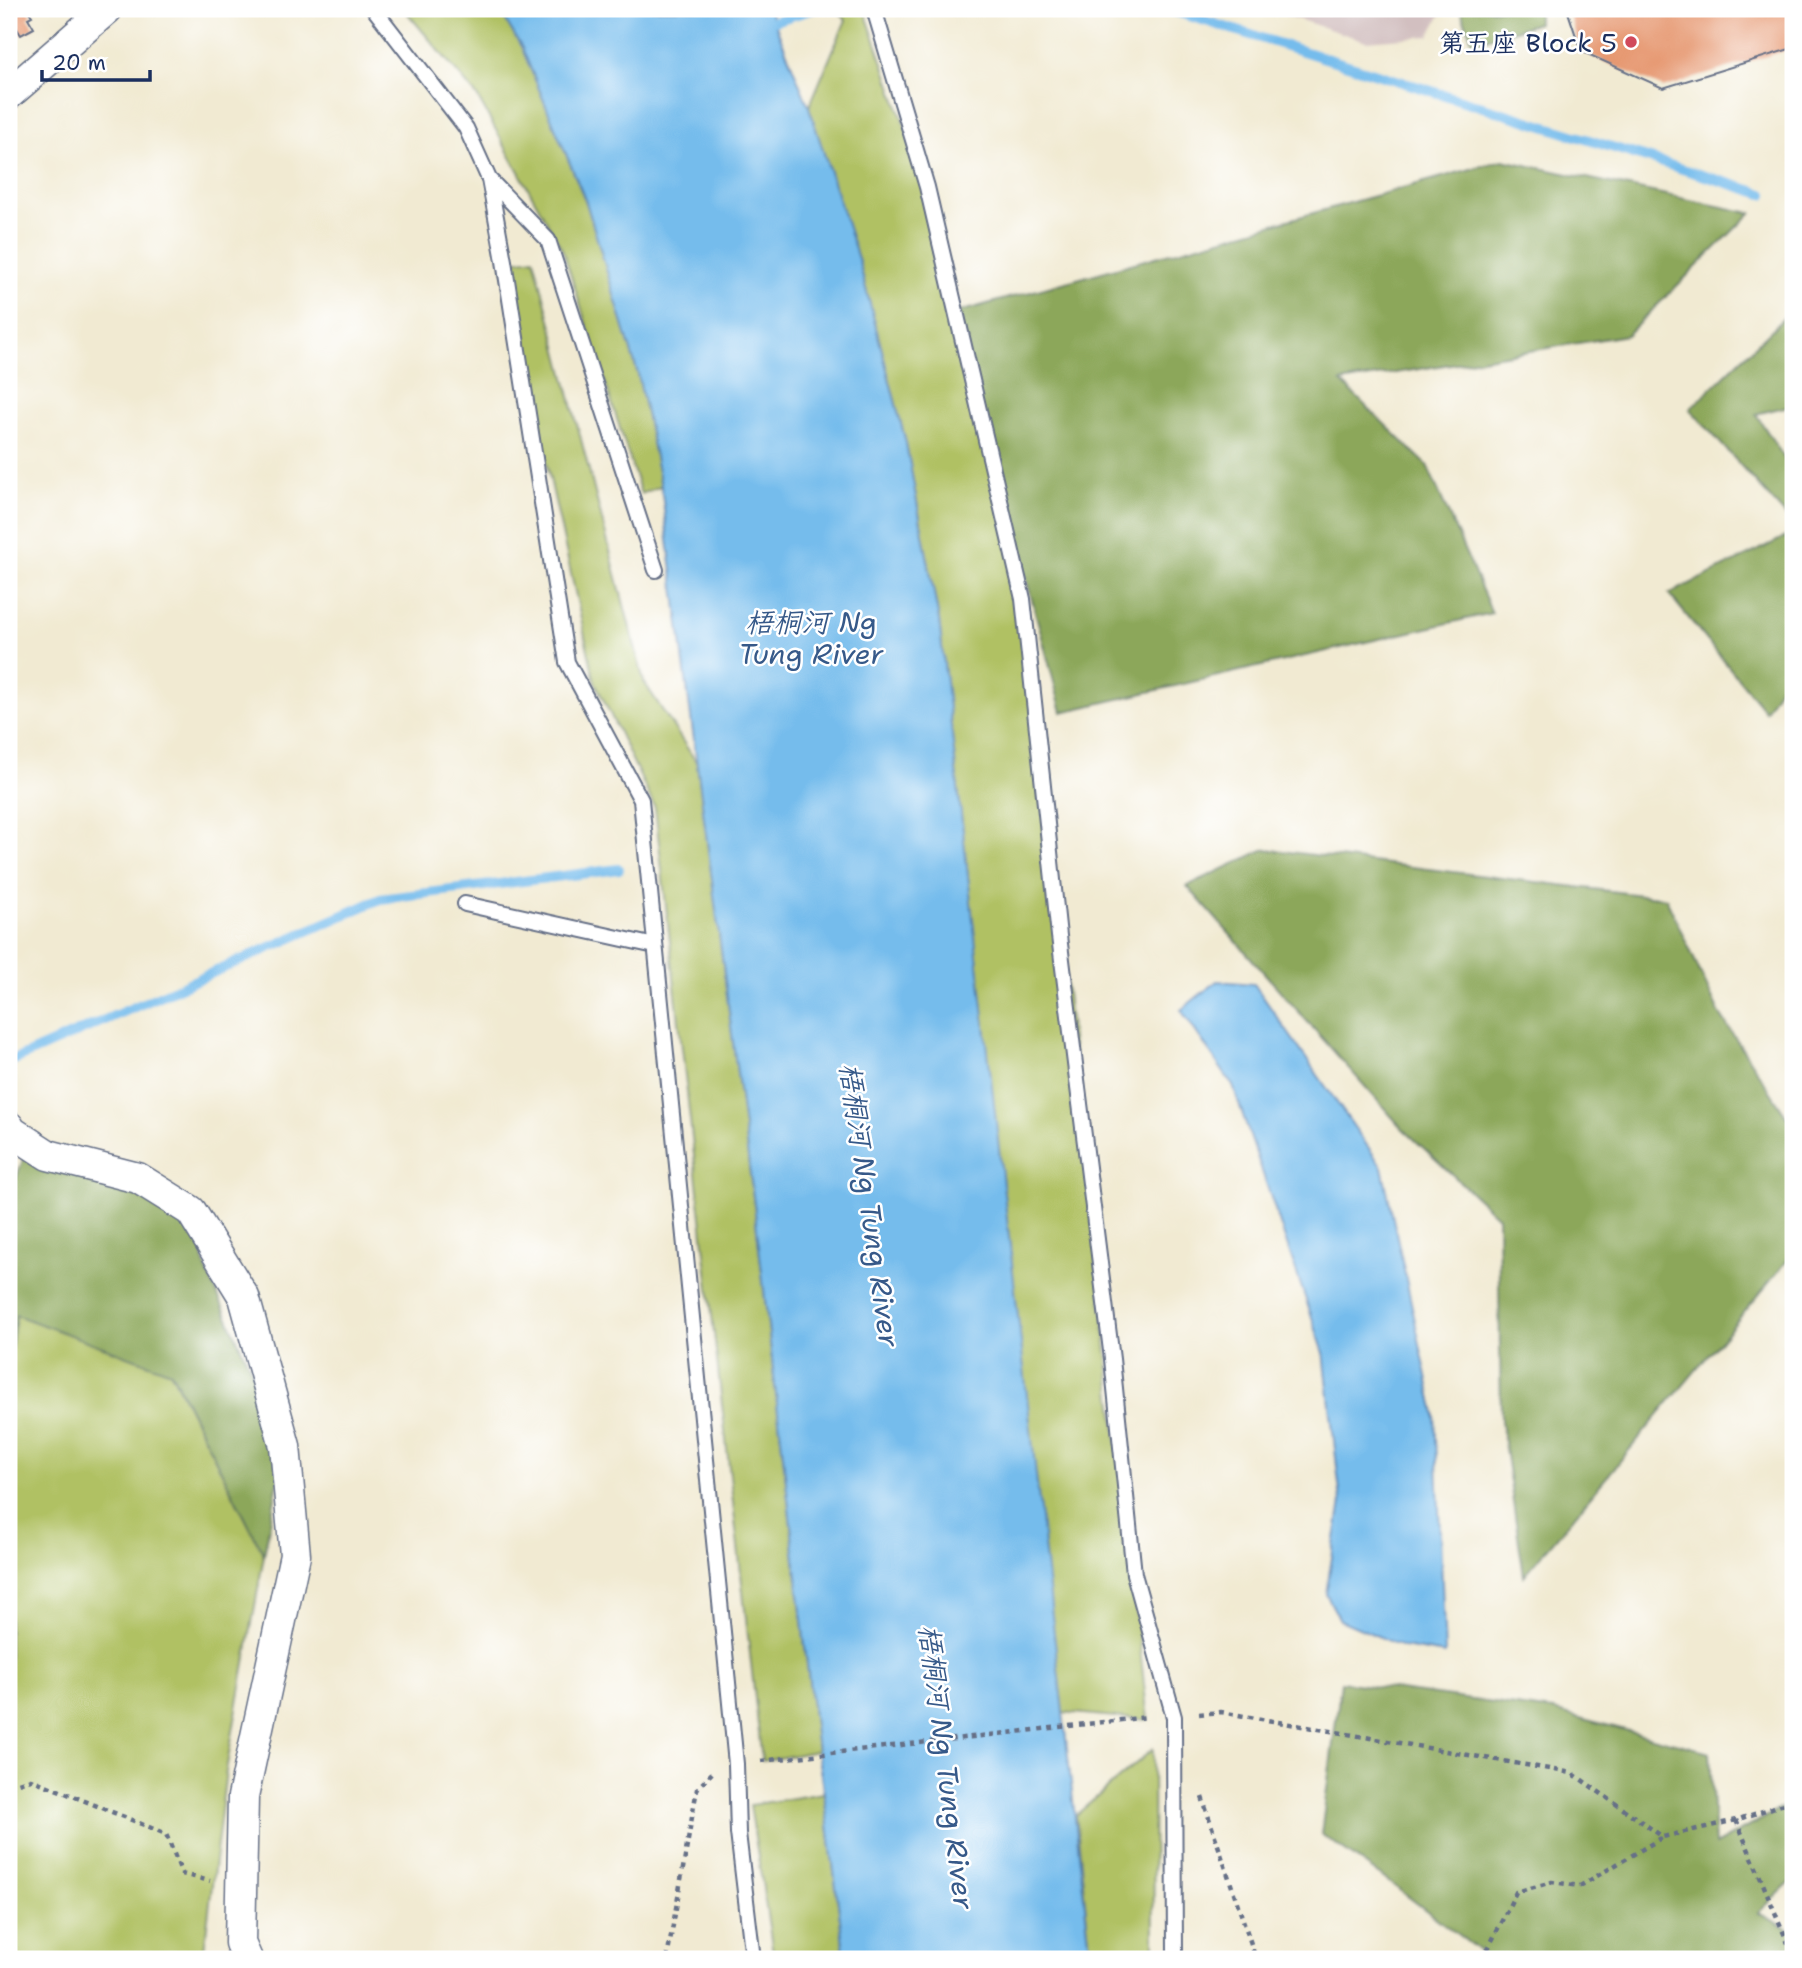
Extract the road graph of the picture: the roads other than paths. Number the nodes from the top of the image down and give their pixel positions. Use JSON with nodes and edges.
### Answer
{"nodes":[{"id":1,"x":374,"y":9,"type":"edge"},
{"id":2,"x":874,"y":9,"type":"edge"},
{"id":3,"x":104,"y":10,"type":"edge"},
{"id":4,"x":9,"y":94,"type":"edge"},
{"id":5,"x":489,"y":179,"type":"junction"},
{"id":6,"x":656,"y":570,"type":"dead end"},
{"id":7,"x":466,"y":904,"type":"dead end"},
{"id":8,"x":655,"y":946,"type":"junction"},
{"id":9,"x":9,"y":1127,"type":"edge"},
{"id":10,"x":247,"y":1959,"type":"edge"},
{"id":11,"x":753,"y":1959,"type":"edge"},
{"id":12,"x":1175,"y":1959,"type":"edge"}],
"edges":[{"from":1,"to":5,"type":"lane"},
{"from":2,"to":12,"type":"lane"},
{"from":3,"to":4,"type":"street"},
{"from":5,"to":6,"type":"lane"},
{"from":5,"to":8,"type":"lane"},
{"from":7,"to":8,"type":"lane"},
{"from":8,"to":11,"type":"lane"},
{"from":9,"to":10,"type":"street"}]}
